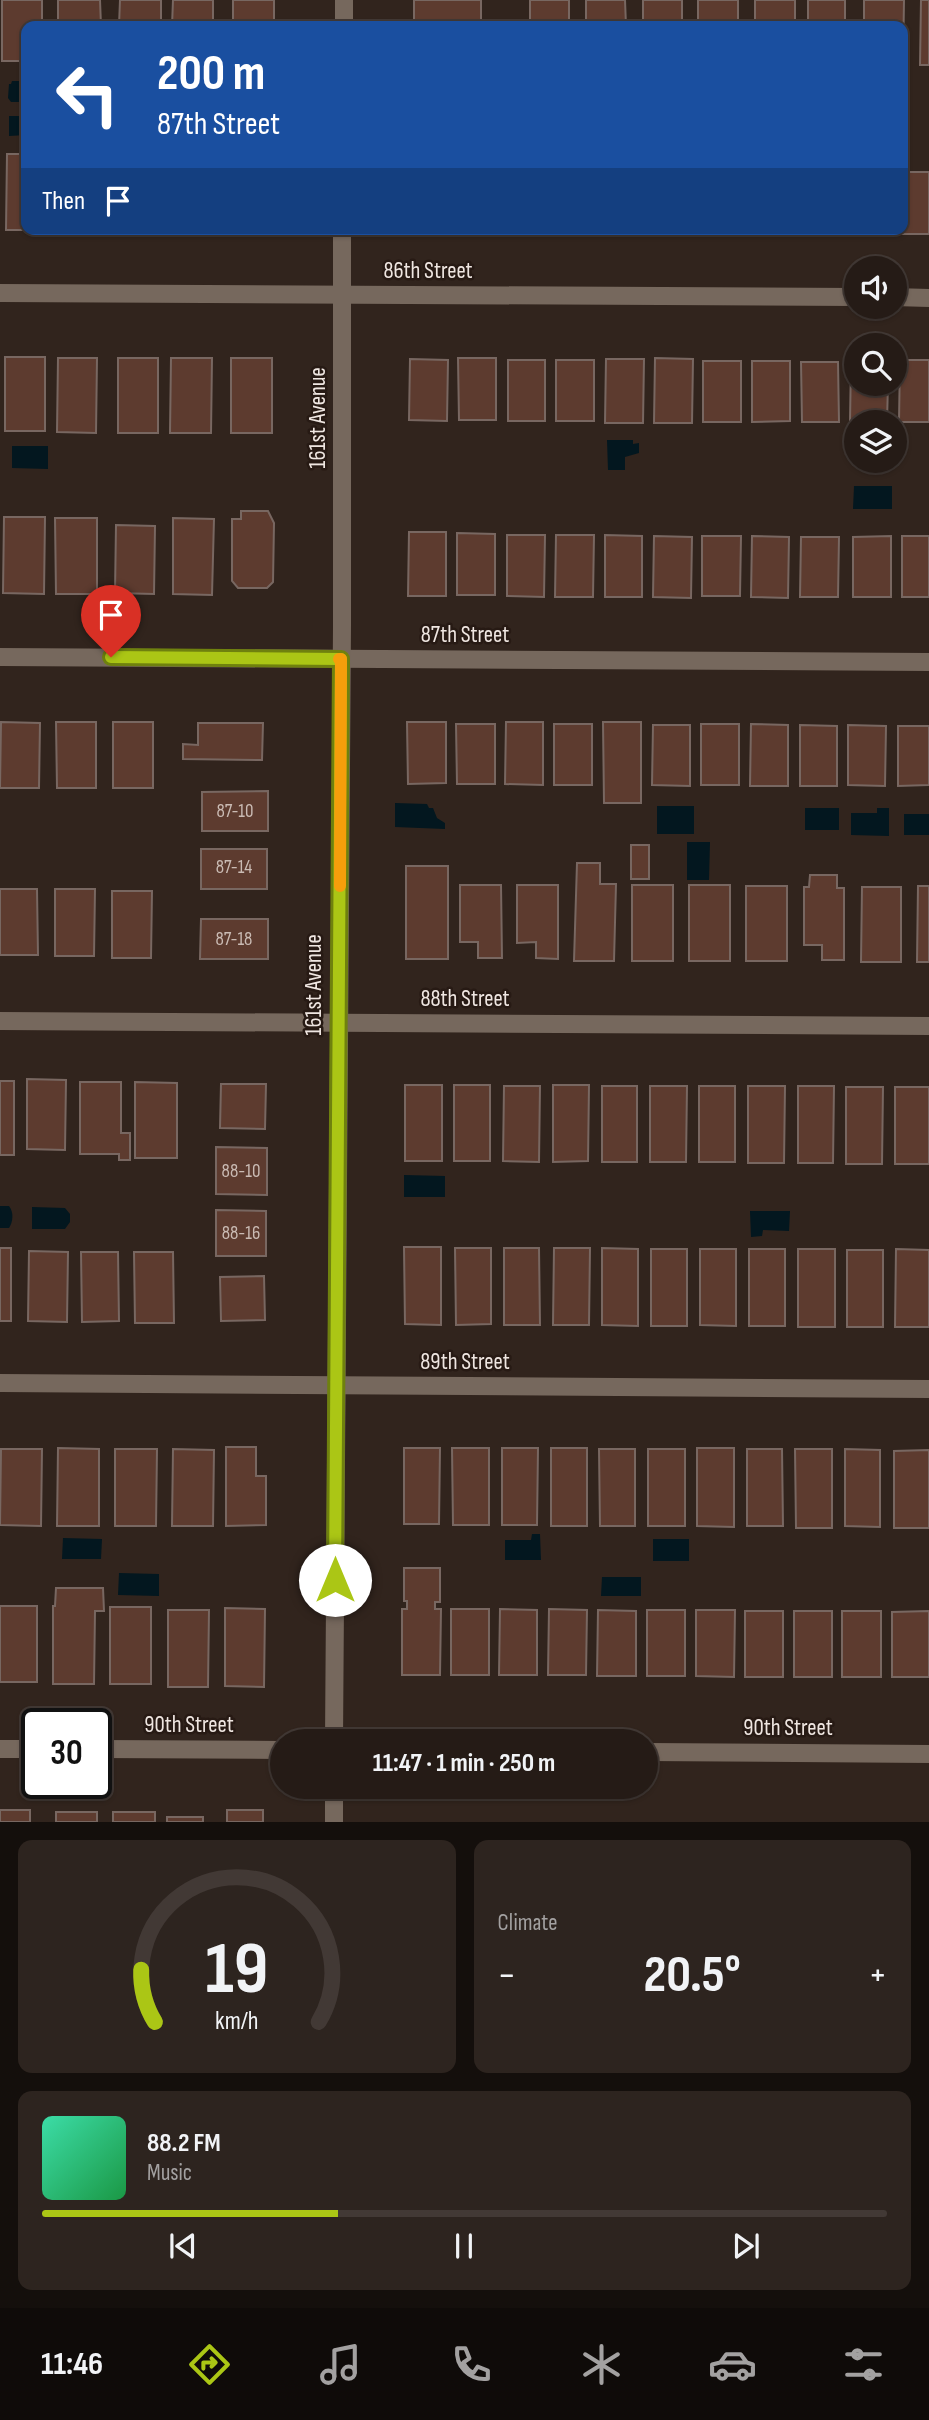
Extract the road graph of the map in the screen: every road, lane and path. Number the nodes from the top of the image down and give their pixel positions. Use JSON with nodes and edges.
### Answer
{"nodes":[{"id":1,"x":344,"y":0,"type":"edge"},
{"id":2,"x":344,"y":21,"type":"edge"},
{"id":3,"x":342,"y":235,"type":"edge"},
{"id":4,"x":0,"y":293,"type":"edge"},
{"id":5,"x":342,"y":295,"type":"junction"},
{"id":6,"x":844,"y":297,"type":"edge"},
{"id":7,"x":907,"y":298,"type":"edge"},
{"id":8,"x":929,"y":298,"type":"edge"},
{"id":9,"x":0,"y":657,"type":"edge"},
{"id":10,"x":341,"y":659,"type":"junction"},
{"id":11,"x":929,"y":662,"type":"edge"},
{"id":12,"x":0,"y":1021,"type":"edge"},
{"id":13,"x":339,"y":1023,"type":"junction"},
{"id":14,"x":929,"y":1026,"type":"edge"},
{"id":15,"x":0,"y":1383,"type":"edge"},
{"id":16,"x":337,"y":1386,"type":"junction"},
{"id":17,"x":929,"y":1389,"type":"edge"},
{"id":18,"x":334,"y":1729,"type":"edge"},
{"id":19,"x":0,"y":1749,"type":"edge"},
{"id":20,"x":21,"y":1749,"type":"edge"},
{"id":21,"x":112,"y":1749,"type":"edge"},
{"id":22,"x":270,"y":1750,"type":"edge"},
{"id":23,"x":658,"y":1752,"type":"edge"},
{"id":24,"x":929,"y":1754,"type":"edge"},
{"id":25,"x":334,"y":1799,"type":"edge"},
{"id":26,"x":334,"y":1822,"type":"edge"}],
"edges":[{"from":1,"to":2,"type":"street"},
{"from":3,"to":5,"type":"street","name":"161st Avenue"},
{"from":4,"to":5,"type":"street","name":"86th Street"},
{"from":5,"to":6,"type":"street","name":"86th Street"},
{"from":5,"to":10,"type":"street","name":"161st Avenue"},
{"from":7,"to":8,"type":"street"},
{"from":9,"to":10,"type":"street","name":"87th Street"},
{"from":10,"to":11,"type":"street","name":"87th Street"},
{"from":10,"to":13,"type":"street","name":"161st Avenue"},
{"from":12,"to":13,"type":"street","name":"88th Street"},
{"from":13,"to":14,"type":"street","name":"88th Street"},
{"from":13,"to":16,"type":"street","name":"161st Avenue"},
{"from":15,"to":16,"type":"street","name":"89th Street"},
{"from":16,"to":17,"type":"street","name":"89th Street"},
{"from":16,"to":18,"type":"street","name":"161st Avenue"},
{"from":19,"to":20,"type":"street"},
{"from":21,"to":22,"type":"street","name":"90th Street"},
{"from":23,"to":24,"type":"street","name":"90th Street"},
{"from":25,"to":26,"type":"street"}]}
